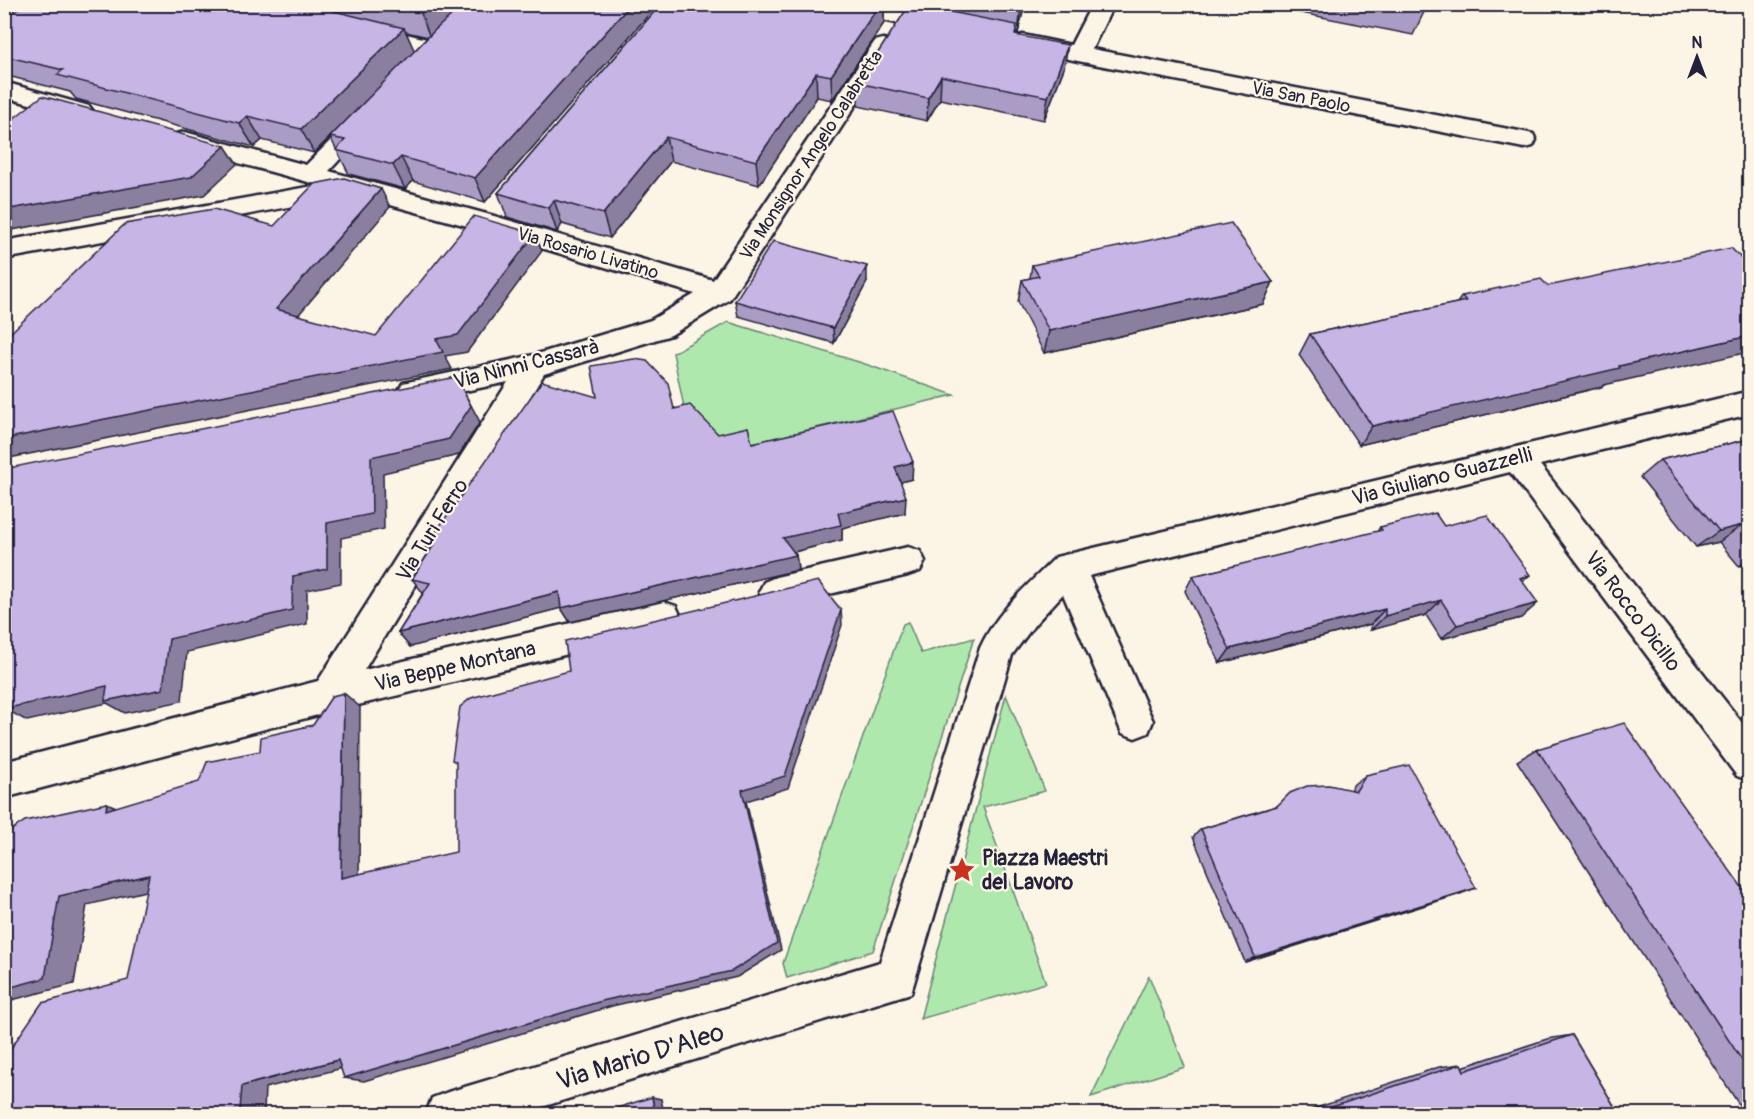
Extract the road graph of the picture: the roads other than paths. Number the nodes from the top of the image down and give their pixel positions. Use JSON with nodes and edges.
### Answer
{"nodes":[{"id":1,"x":838,"y":4,"type":"edge"},
{"id":2,"x":1103,"y":4,"type":"edge"},
{"id":3,"x":902,"y":17,"type":"junction"},
{"id":4,"x":344,"y":26,"type":"edge"},
{"id":5,"x":972,"y":32,"type":"edge"},
{"id":6,"x":1008,"y":39,"type":"edge"},
{"id":7,"x":1078,"y":54,"type":"junction"},
{"id":8,"x":418,"y":65,"type":"edge"},
{"id":9,"x":385,"y":99,"type":"edge"},
{"id":10,"x":8,"y":101,"type":"edge"},
{"id":11,"x":99,"y":116,"type":"edge"},
{"id":12,"x":165,"y":134,"type":"edge"},
{"id":13,"x":1524,"y":140,"type":"dead end"},
{"id":14,"x":310,"y":175,"type":"junction"},
{"id":15,"x":356,"y":187,"type":"junction"},
{"id":16,"x":4,"y":250,"type":"edge"},
{"id":17,"x":720,"y":292,"type":"junction"},
{"id":18,"x":534,"y":366,"type":"junction"},
{"id":19,"x":385,"y":396,"type":"edge"},
{"id":20,"x":1749,"y":402,"type":"edge"},
{"id":21,"x":1517,"y":459,"type":"junction"},
{"id":22,"x":908,"y":561,"type":"dead end"},
{"id":23,"x":1068,"y":567,"type":"junction"},
{"id":24,"x":746,"y":598,"type":"edge"},
{"id":25,"x":699,"y":609,"type":"edge"},
{"id":26,"x":329,"y":695,"type":"junction"},
{"id":27,"x":1135,"y":721,"type":"dead end"},
{"id":28,"x":1749,"y":763,"type":"edge"},
{"id":29,"x":4,"y":780,"type":"edge"},
{"id":30,"x":448,"y":1114,"type":"edge"}],
"edges":[{"from":1,"to":3,"type":"street"},
{"from":2,"to":7,"type":"street"},
{"from":3,"to":5,"type":"street"},
{"from":3,"to":17,"type":"street","name":"Via Monsignor Angelo Calabretta"},
{"from":4,"to":8,"type":"street"},
{"from":6,"to":7,"type":"street","name":"Via San Paolo"},
{"from":7,"to":13,"type":"street","name":"Via San Paolo"},
{"from":9,"to":14,"type":"street"},
{"from":10,"to":11,"type":"street"},
{"from":12,"to":14,"type":"street","name":"Via Rosario Livatino"},
{"from":14,"to":15,"type":"street","name":"Via Rosario Livatino"},
{"from":15,"to":16,"type":"street"},
{"from":15,"to":17,"type":"street","name":"Via Rosario Livatino"},
{"from":17,"to":18,"type":"street","name":"Via Ninni Cassarà"},
{"from":18,"to":19,"type":"street","name":"Via Ninni Cassarà"},
{"from":18,"to":26,"type":"street","name":"Via Turi Ferro"},
{"from":20,"to":21,"type":"street","name":"Via Giuliano Guazzelli"},
{"from":21,"to":23,"type":"street","name":"Via Giuliano Guazzelli"},
{"from":21,"to":28,"type":"street","name":"Via Rocco Dicillo"},
{"from":22,"to":24,"type":"street"},
{"from":23,"to":27,"type":"street"},
{"from":23,"to":30,"type":"street","name":"Via Mario D'Aleo"},
{"from":25,"to":26,"type":"street","name":"Via Beppe Montana"},
{"from":26,"to":29,"type":"street","name":"Via Beppe Montana"}]}
